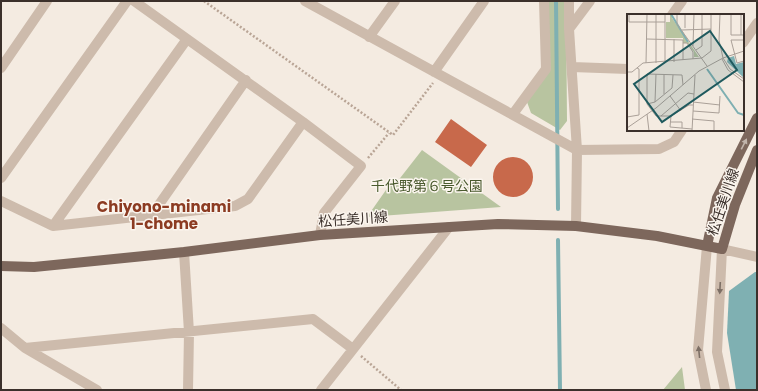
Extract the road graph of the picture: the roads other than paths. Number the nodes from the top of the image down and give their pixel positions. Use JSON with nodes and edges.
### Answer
{"nodes":[{"id":1,"x":47,"y":1,"type":"edge"},
{"id":2,"x":127,"y":1,"type":"edge"},
{"id":3,"x":134,"y":1,"type":"edge"},
{"id":4,"x":305,"y":1,"type":"edge"},
{"id":5,"x":395,"y":1,"type":"edge"},
{"id":6,"x":484,"y":1,"type":"edge"},
{"id":7,"x":544,"y":1,"type":"edge"},
{"id":8,"x":569,"y":1,"type":"edge"},
{"id":9,"x":590,"y":1,"type":"edge"},
{"id":10,"x":682,"y":1,"type":"edge"},
{"id":11,"x":673,"y":14,"type":"edge"},
{"id":12,"x":757,"y":23,"type":"edge"},
{"id":13,"x":569,"y":29,"type":"junction"},
{"id":14,"x":370,"y":37,"type":"junction"},
{"id":15,"x":187,"y":40,"type":"junction"},
{"id":16,"x":744,"y":42,"type":"edge"},
{"id":17,"x":572,"y":67,"type":"junction"},
{"id":18,"x":1,"y":68,"type":"edge"},
{"id":19,"x":627,"y":68,"type":"edge"},
{"id":20,"x":437,"y":74,"type":"junction"},
{"id":21,"x":246,"y":80,"type":"junction"},
{"id":22,"x":513,"y":114,"type":"junction"},
{"id":23,"x":757,"y":118,"type":"edge"},
{"id":24,"x":303,"y":122,"type":"junction"},
{"id":25,"x":681,"y":131,"type":"edge"},
{"id":26,"x":577,"y":150,"type":"junction"},
{"id":27,"x":757,"y":150,"type":"edge"},
{"id":28,"x":1,"y":178,"type":"edge"},
{"id":29,"x":1,"y":201,"type":"edge"},
{"id":30,"x":152,"y":216,"type":"junction"},
{"id":31,"x":53,"y":226,"type":"junction"},
{"id":32,"x":576,"y":226,"type":"junction"},
{"id":33,"x":449,"y":227,"type":"junction"},
{"id":34,"x":320,"y":235,"type":"junction"},
{"id":35,"x":707,"y":246,"type":"junction"},
{"id":36,"x":722,"y":249,"type":"junction"},
{"id":37,"x":184,"y":252,"type":"junction"},
{"id":38,"x":757,"y":257,"type":"edge"},
{"id":39,"x":1,"y":266,"type":"edge"},
{"id":40,"x":1,"y":328,"type":"edge"},
{"id":41,"x":189,"y":332,"type":"junction"},
{"id":42,"x":25,"y":348,"type":"junction"},
{"id":43,"x":353,"y":349,"type":"junction"},
{"id":44,"x":95,"y":390,"type":"edge"},
{"id":45,"x":188,"y":390,"type":"edge"},
{"id":46,"x":321,"y":390,"type":"edge"},
{"id":47,"x":706,"y":390,"type":"edge"},
{"id":48,"x":725,"y":390,"type":"edge"}],
"edges":[{"from":1,"to":18,"type":"street"},
{"from":2,"to":28,"type":"street"},
{"from":3,"to":15,"type":"street"},
{"from":4,"to":14,"type":"street"},
{"from":5,"to":14,"type":"street"},
{"from":6,"to":20,"type":"street"},
{"from":7,"to":22,"type":"street"},
{"from":8,"to":13,"type":"street"},
{"from":9,"to":13,"type":"street"},
{"from":10,"to":11,"type":"street"},
{"from":12,"to":16,"type":"street"},
{"from":13,"to":17,"type":"street"},
{"from":14,"to":20,"type":"street"},
{"from":15,"to":21,"type":"street"},
{"from":15,"to":31,"type":"street"},
{"from":17,"to":19,"type":"street"},
{"from":17,"to":26,"type":"street"},
{"from":20,"to":22,"type":"street"},
{"from":21,"to":24,"type":"street"},
{"from":21,"to":30,"type":"street"},
{"from":22,"to":26,"type":"street"},
{"from":35,"to":23,"type":"main road","name":"松任美川線","one_way":true},
{"from":24,"to":30,"type":"street"},
{"from":24,"to":34,"type":"street"},
{"from":25,"to":26,"type":"street"},
{"from":26,"to":32,"type":"street"},
{"from":27,"to":36,"type":"main road","name":"松任美川線"},
{"from":29,"to":31,"type":"street"},
{"from":30,"to":31,"type":"street"},
{"from":32,"to":33,"type":"main road","name":"松任美川線"},
{"from":32,"to":35,"type":"main road","name":"松任美川線"},
{"from":33,"to":34,"type":"main road","name":"松任美川線"},
{"from":33,"to":43,"type":"street"},
{"from":34,"to":37,"type":"main road","name":"松任美川線"},
{"from":35,"to":36,"type":"main road","name":"松任美川線"},
{"from":47,"to":35,"type":"street","one_way":true},
{"from":36,"to":38,"type":"street"},
{"from":36,"to":48,"type":"street","one_way":true},
{"from":37,"to":39,"type":"main road","name":"松任美川線"},
{"from":37,"to":41,"type":"street"},
{"from":40,"to":42,"type":"street"},
{"from":41,"to":42,"type":"street"},
{"from":41,"to":43,"type":"street"},
{"from":41,"to":45,"type":"street"},
{"from":42,"to":44,"type":"street"},
{"from":43,"to":46,"type":"street"}]}
